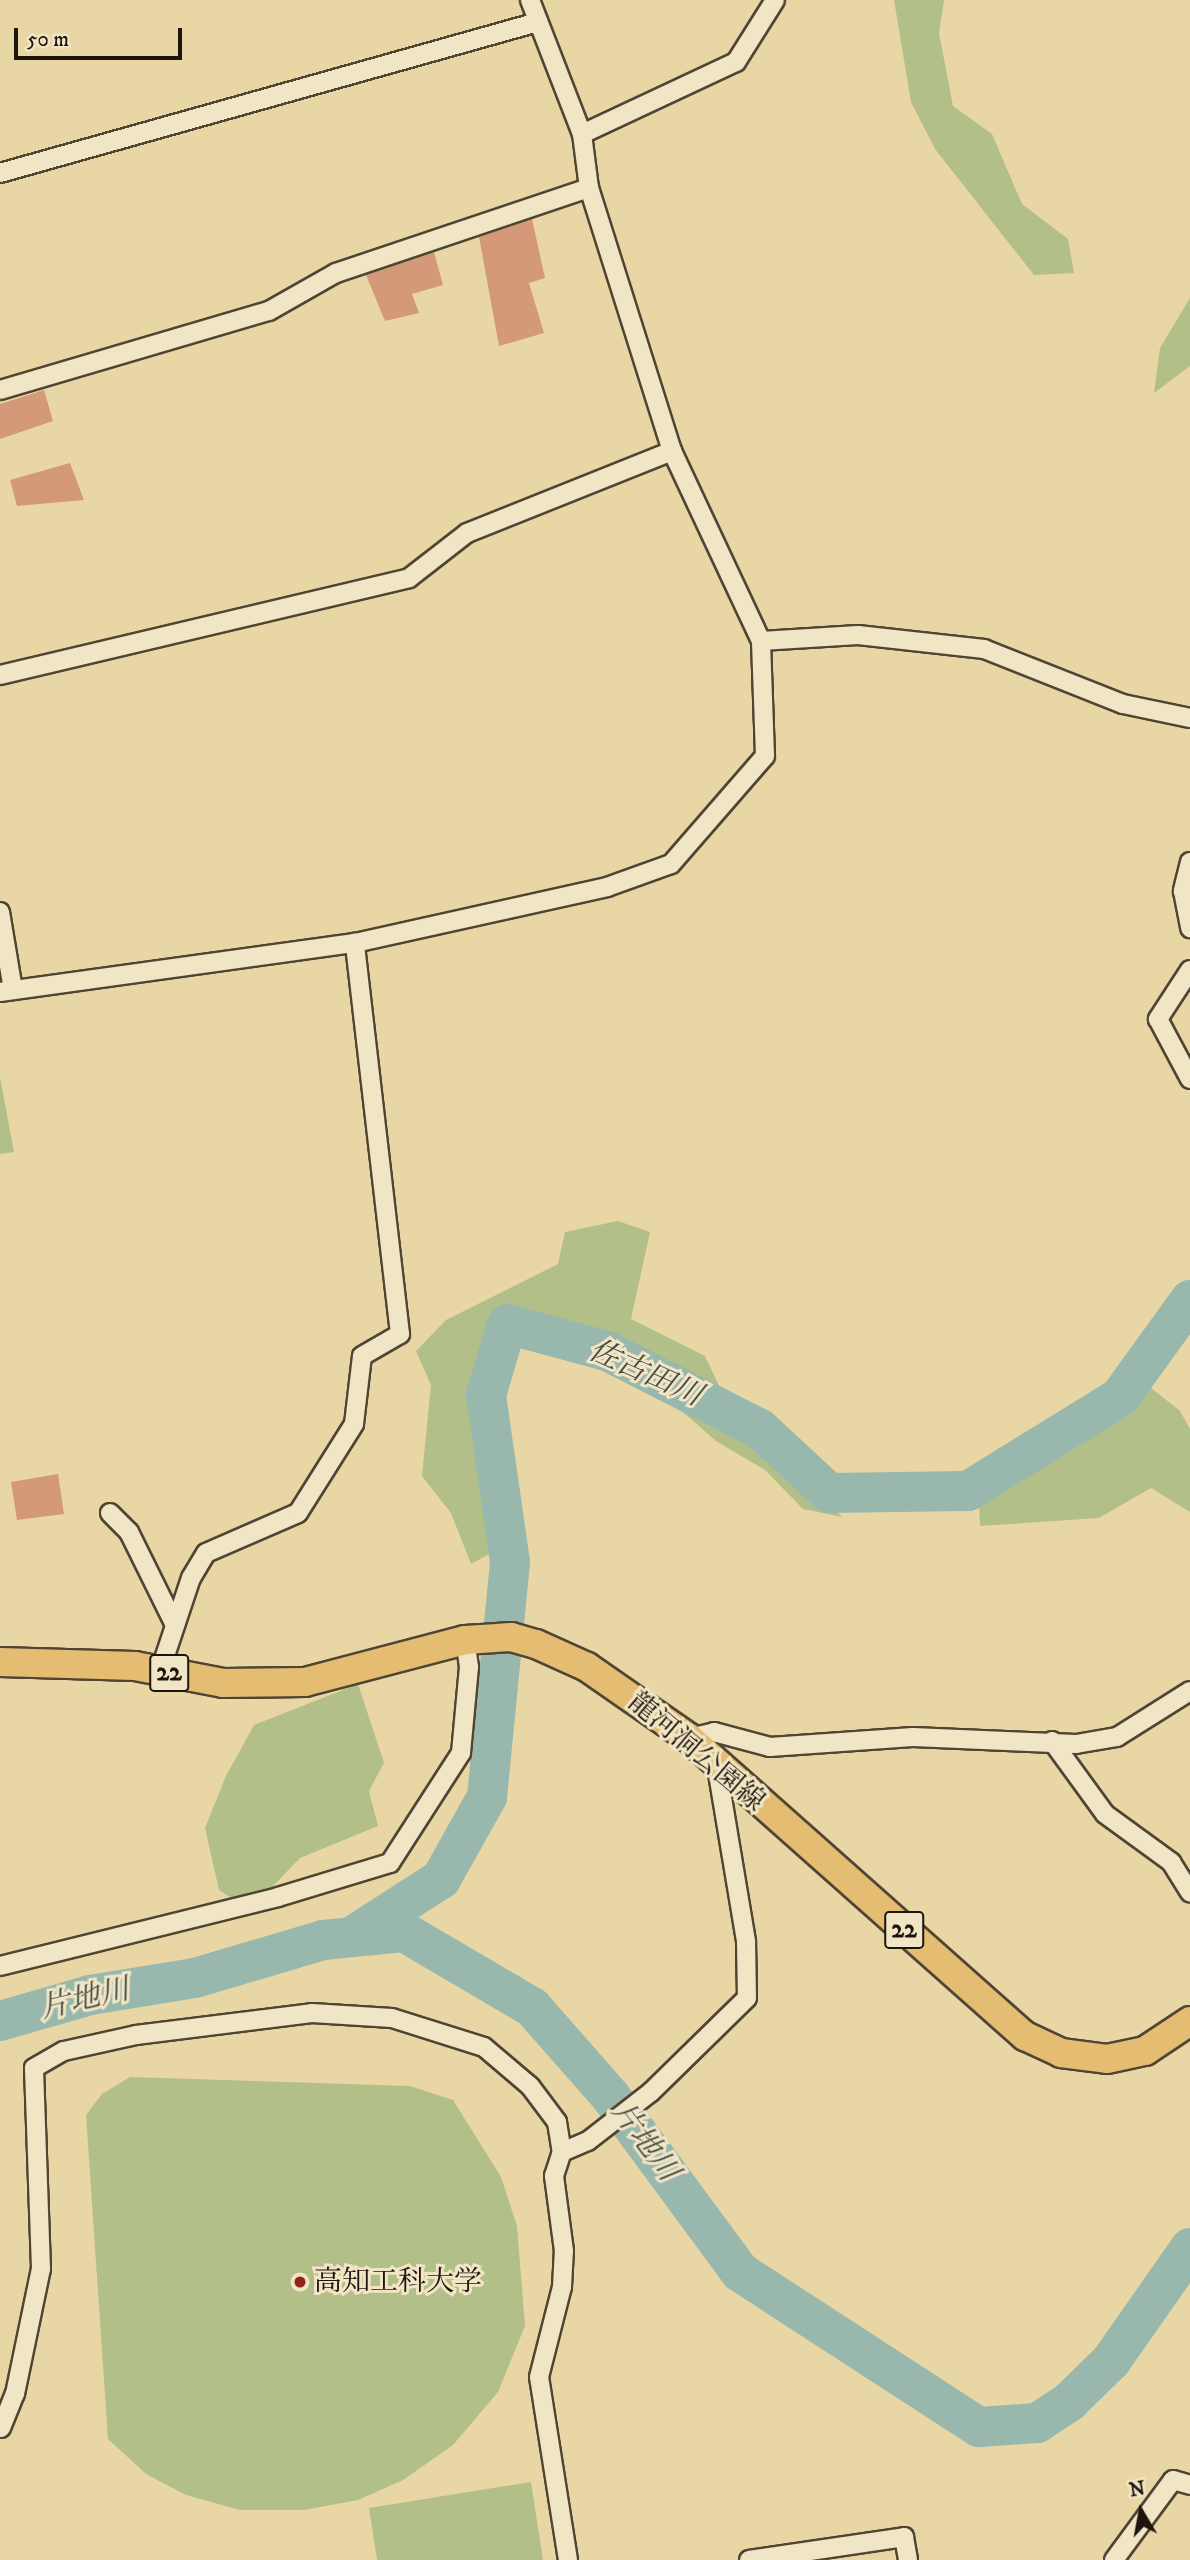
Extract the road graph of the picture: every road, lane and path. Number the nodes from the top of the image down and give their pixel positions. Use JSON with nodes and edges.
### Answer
{"nodes":[{"id":1,"x":530,"y":0,"type":"edge"},
{"id":2,"x":775,"y":0,"type":"edge"},
{"id":3,"x":538,"y":22,"type":"junction"},
{"id":4,"x":582,"y":134,"type":"junction"},
{"id":5,"x":0,"y":173,"type":"edge"},
{"id":6,"x":589,"y":188,"type":"junction"},
{"id":7,"x":0,"y":390,"type":"edge"},
{"id":8,"x":671,"y":450,"type":"junction"},
{"id":9,"x":761,"y":641,"type":"junction"},
{"id":10,"x":0,"y":675,"type":"edge"},
{"id":11,"x":1190,"y":718,"type":"edge"},
{"id":12,"x":1190,"y":862,"type":"edge"},
{"id":13,"x":0,"y":912,"type":"edge"},
{"id":14,"x":1190,"y":928,"type":"edge"},
{"id":15,"x":355,"y":943,"type":"junction"},
{"id":16,"x":1190,"y":970,"type":"edge"},
{"id":17,"x":7,"y":991,"type":"edge"},
{"id":18,"x":1190,"y":1079,"type":"edge"},
{"id":19,"x":110,"y":1513,"type":"dead end"},
{"id":20,"x":174,"y":1623,"type":"junction"},
{"id":21,"x":474,"y":1639,"type":"junction"},
{"id":22,"x":0,"y":1662,"type":"edge"},
{"id":23,"x":160,"y":1671,"type":"junction"},
{"id":24,"x":1190,"y":1690,"type":"edge"},
{"id":25,"x":689,"y":1738,"type":"junction"},
{"id":26,"x":1052,"y":1741,"type":"junction"},
{"id":27,"x":717,"y":1767,"type":"junction"},
{"id":28,"x":1190,"y":1892,"type":"edge"},
{"id":29,"x":0,"y":1966,"type":"edge"},
{"id":30,"x":1190,"y":2021,"type":"edge"},
{"id":31,"x":562,"y":2151,"type":"junction"},
{"id":32,"x":0,"y":2430,"type":"edge"},
{"id":33,"x":1190,"y":2485,"type":"edge"},
{"id":34,"x":568,"y":2560,"type":"edge"},
{"id":35,"x":750,"y":2560,"type":"edge"},
{"id":36,"x":908,"y":2560,"type":"edge"},
{"id":37,"x":1114,"y":2560,"type":"edge"}],
"edges":[{"from":1,"to":3,"type":"street"},
{"from":2,"to":4,"type":"street"},
{"from":3,"to":4,"type":"street"},
{"from":3,"to":5,"type":"street"},
{"from":4,"to":6,"type":"street"},
{"from":6,"to":7,"type":"street"},
{"from":6,"to":8,"type":"street"},
{"from":8,"to":9,"type":"street"},
{"from":8,"to":10,"type":"street"},
{"from":9,"to":11,"type":"street"},
{"from":9,"to":15,"type":"street"},
{"from":12,"to":14,"type":"street"},
{"from":13,"to":17,"type":"street"},
{"from":15,"to":17,"type":"street"},
{"from":15,"to":20,"type":"street"},
{"from":16,"to":18,"type":"street"},
{"from":19,"to":20,"type":"street"},
{"from":20,"to":23,"type":"street"},
{"from":21,"to":23,"type":"main road","name":"龍河洞公園線","number":"22"},
{"from":21,"to":25,"type":"main road","name":"龍河洞公園線","number":"22"},
{"from":21,"to":29,"type":"street"},
{"from":22,"to":23,"type":"main road","name":"龍河洞公園線","number":"22"},
{"from":24,"to":26,"type":"street"},
{"from":25,"to":26,"type":"street"},
{"from":25,"to":27,"type":"main road","name":"龍河洞公園線","number":"22"},
{"from":26,"to":28,"type":"street"},
{"from":27,"to":30,"type":"main road","name":"龍河洞公園線","number":"22"},
{"from":27,"to":31,"type":"street"},
{"from":31,"to":32,"type":"street"},
{"from":31,"to":34,"type":"street"},
{"from":33,"to":37,"type":"street"},
{"from":35,"to":36,"type":"street"}]}
